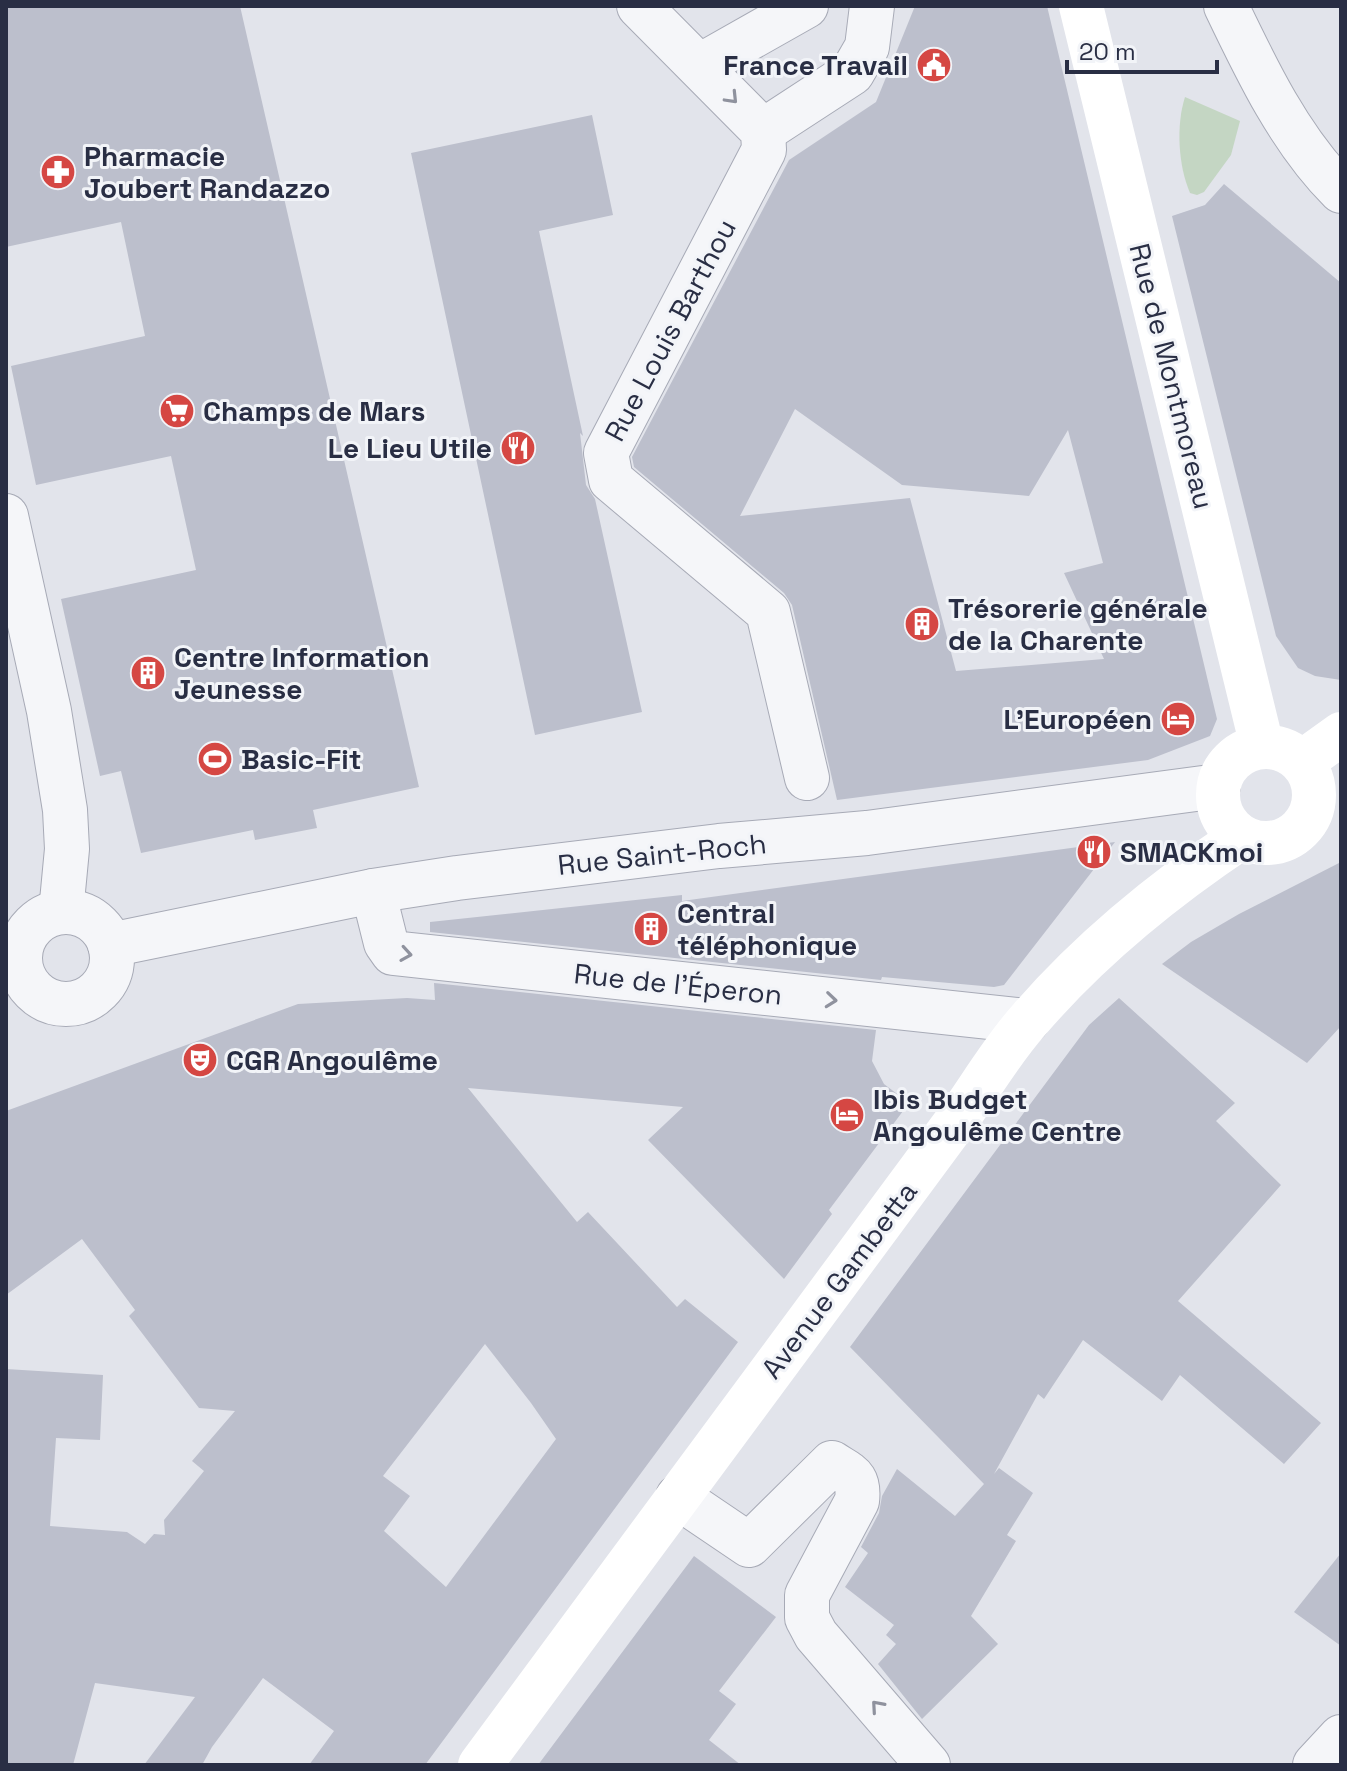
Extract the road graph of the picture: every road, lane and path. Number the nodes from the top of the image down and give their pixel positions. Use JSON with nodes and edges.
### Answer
{"nodes":[{"id":1,"x":639,"y":6,"type":"edge"},
{"id":2,"x":806,"y":6,"type":"edge"},
{"id":3,"x":872,"y":6,"type":"edge"},
{"id":4,"x":1081,"y":6,"type":"edge"},
{"id":5,"x":1226,"y":6,"type":"edge"},
{"id":6,"x":700,"y":66,"type":"junction"},
{"id":7,"x":763,"y":131,"type":"junction"},
{"id":8,"x":1341,"y":191,"type":"edge"},
{"id":9,"x":6,"y":516,"type":"edge"},
{"id":10,"x":1341,"y":734,"type":"edge"},
{"id":11,"x":1282,"y":754,"type":"junction"},
{"id":12,"x":807,"y":778,"type":"dead end"},
{"id":13,"x":1218,"y":786,"type":"junction"},
{"id":14,"x":1327,"y":803,"type":"edge"},
{"id":15,"x":1242,"y":837,"type":"junction"},
{"id":16,"x":373,"y":891,"type":"junction"},
{"id":17,"x":61,"y":912,"type":"junction"},
{"id":18,"x":110,"y":945,"type":"junction"},
{"id":19,"x":19,"y":1001,"type":"edge"},
{"id":20,"x":1027,"y":1021,"type":"junction"},
{"id":21,"x":678,"y":1497,"type":"junction"},
{"id":22,"x":1341,"y":1737,"type":"edge"},
{"id":23,"x":480,"y":1765,"type":"edge"},
{"id":24,"x":928,"y":1765,"type":"edge"},
{"id":25,"x":1315,"y":1765,"type":"edge"}],
"edges":[{"from":1,"to":6,"type":"street"},
{"from":2,"to":6,"type":"street"},
{"from":3,"to":7,"type":"street"},
{"from":4,"to":11,"type":"main road","name":"Rue de Montmoreau"},
{"from":5,"to":8,"type":"street"},
{"from":6,"to":7,"type":"street","one_way":true},
{"from":7,"to":12,"type":"street","name":"Rue Louis Barthou"},
{"from":9,"to":17,"type":"street"},
{"from":10,"to":11,"type":"main road"},
{"from":11,"to":13,"type":"main road"},
{"from":11,"to":14,"type":"main road"},
{"from":13,"to":15,"type":"main road"},
{"from":13,"to":16,"type":"street","name":"Rue Saint-Roch"},
{"from":14,"to":15,"type":"main road"},
{"from":15,"to":20,"type":"main road","name":"Avenue Gambetta"},
{"from":16,"to":18,"type":"street","name":"Rue Saint-Roch"},
{"from":16,"to":20,"type":"street","name":"Rue de l'Éperon","one_way":true},
{"from":17,"to":18,"type":"street"},
{"from":17,"to":19,"type":"street"},
{"from":18,"to":19,"type":"street"},
{"from":20,"to":21,"type":"main road","name":"Avenue Gambetta"},
{"from":21,"to":23,"type":"main road","name":"Avenue Gambetta"},
{"from":24,"to":21,"type":"street","one_way":true},
{"from":22,"to":25,"type":"street"}]}
